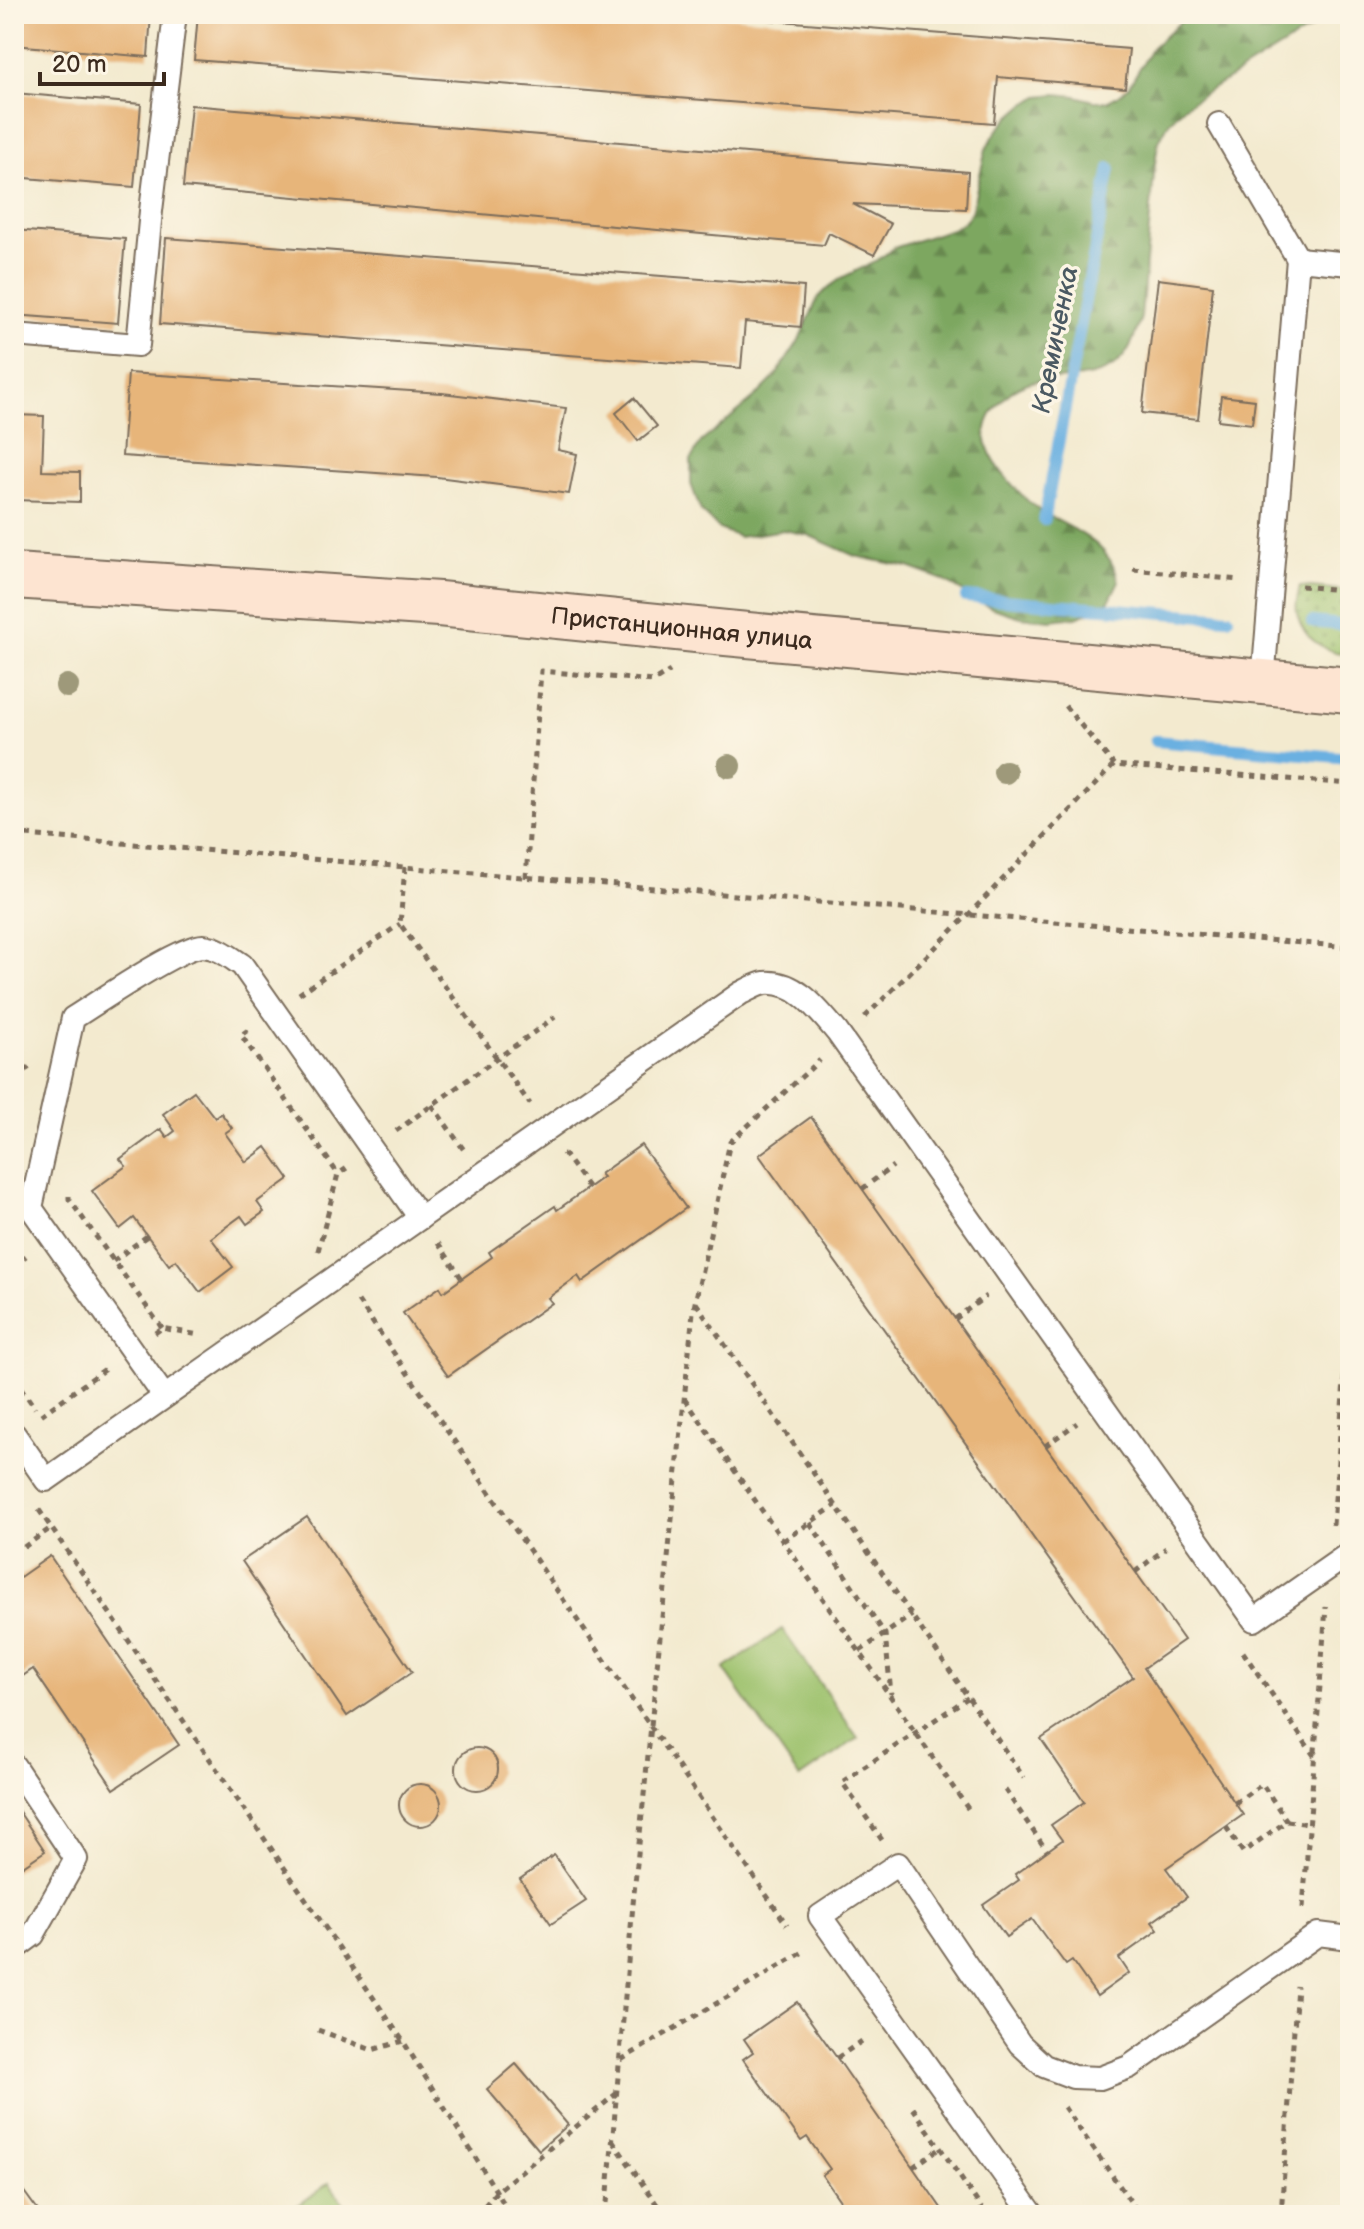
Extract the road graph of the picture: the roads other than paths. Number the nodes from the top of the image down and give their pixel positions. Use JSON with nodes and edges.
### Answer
{"nodes":[{"id":1,"x":175,"y":14,"type":"edge"},
{"id":2,"x":1219,"y":124,"type":"dead end"},
{"id":3,"x":1298,"y":259,"type":"junction"},
{"id":4,"x":1350,"y":264,"type":"edge"},
{"id":5,"x":14,"y":335,"type":"edge"},
{"id":6,"x":14,"y":576,"type":"edge"},
{"id":7,"x":1263,"y":681,"type":"junction"},
{"id":8,"x":1350,"y":690,"type":"edge"},
{"id":9,"x":420,"y":1218,"type":"junction"},
{"id":10,"x":164,"y":1396,"type":"junction"},
{"id":11,"x":14,"y":1434,"type":"edge"},
{"id":12,"x":1350,"y":1553,"type":"edge"},
{"id":13,"x":14,"y":1766,"type":"edge"},
{"id":14,"x":1350,"y":1938,"type":"edge"},
{"id":15,"x":14,"y":1949,"type":"edge"},
{"id":16,"x":1033,"y":2215,"type":"edge"}],
"edges":[{"from":1,"to":5,"type":"lane"},
{"from":2,"to":3,"type":"lane"},
{"from":3,"to":4,"type":"lane"},
{"from":3,"to":7,"type":"lane"},
{"from":6,"to":7,"type":"main road","name":"Пристанционная улица"},
{"from":7,"to":8,"type":"main road","name":"Пристанционная улица"},
{"from":9,"to":10,"type":"lane"},
{"from":9,"to":10,"type":"lane"},
{"from":9,"to":12,"type":"lane"},
{"from":10,"to":11,"type":"lane"},
{"from":13,"to":15,"type":"lane"},
{"from":14,"to":16,"type":"lane"}]}
